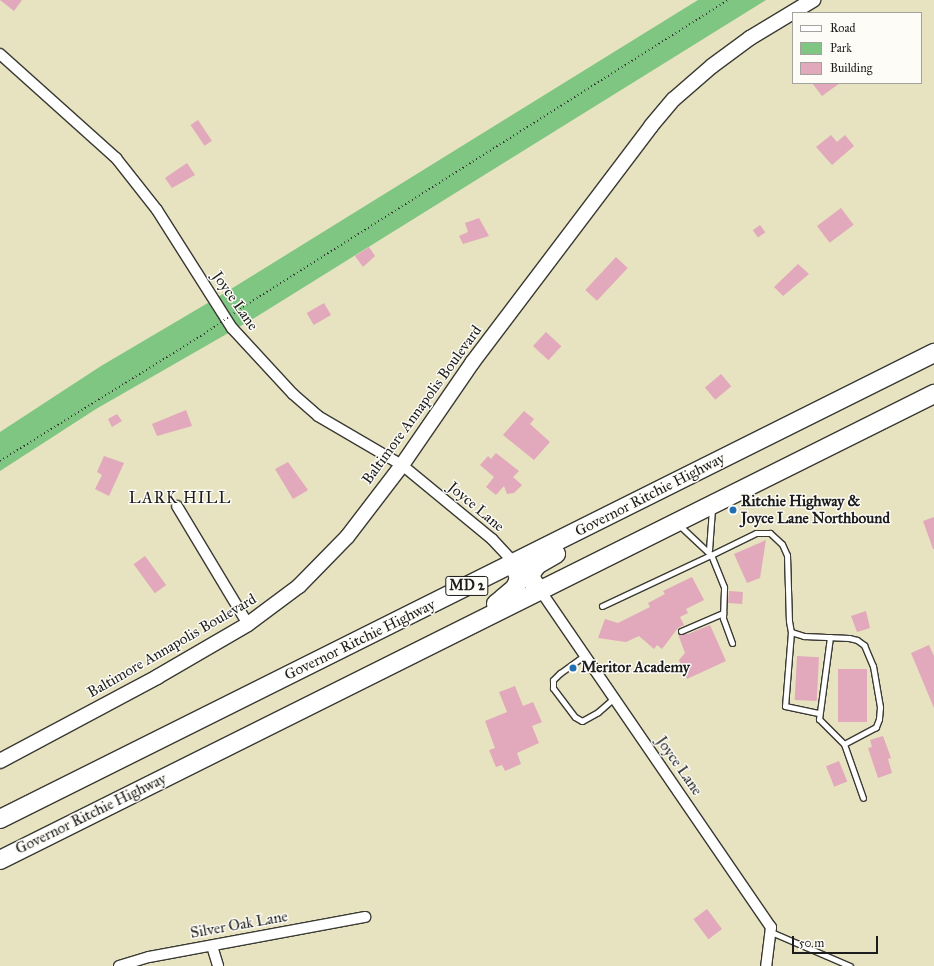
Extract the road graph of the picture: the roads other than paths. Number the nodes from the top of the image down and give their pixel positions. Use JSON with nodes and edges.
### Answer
{"nodes":[{"id":1,"x":813,"y":0,"type":"edge"},
{"id":2,"x":793,"y":12,"type":"edge"},
{"id":3,"x":792,"y":13,"type":"edge"},
{"id":4,"x":0,"y":54,"type":"edge"},
{"id":5,"x":934,"y":353,"type":"edge"},
{"id":6,"x":934,"y":394,"type":"edge"},
{"id":7,"x":402,"y":465,"type":"junction"},
{"id":8,"x":713,"y":505,"type":"junction"},
{"id":9,"x":177,"y":506,"type":"dead end"},
{"id":10,"x":614,"y":513,"type":"junction"},
{"id":11,"x":677,"y":523,"type":"junction"},
{"id":12,"x":710,"y":552,"type":"junction"},
{"id":13,"x":514,"y":563,"type":"junction"},
{"id":14,"x":540,"y":590,"type":"junction"},
{"id":15,"x":602,"y":606,"type":"dead end"},
{"id":16,"x":723,"y":613,"type":"junction"},
{"id":17,"x":248,"y":624,"type":"junction"},
{"id":18,"x":471,"y":625,"type":"junction"},
{"id":19,"x":682,"y":631,"type":"dead end"},
{"id":20,"x":791,"y":632,"type":"junction"},
{"id":21,"x":830,"y":637,"type":"junction"},
{"id":22,"x":732,"y":643,"type":"dead end"},
{"id":23,"x":585,"y":655,"type":"junction"},
{"id":24,"x":614,"y":698,"type":"junction"},
{"id":25,"x":819,"y":713,"type":"junction"},
{"id":26,"x":844,"y":744,"type":"junction"},
{"id":27,"x":0,"y":761,"type":"edge"},
{"id":28,"x":863,"y":798,"type":"dead end"},
{"id":29,"x":0,"y":819,"type":"edge"},
{"id":30,"x":0,"y":860,"type":"edge"},
{"id":31,"x":365,"y":917,"type":"dead end"},
{"id":32,"x":771,"y":932,"type":"junction"},
{"id":33,"x":212,"y":946,"type":"junction"},
{"id":34,"x":119,"y":966,"type":"edge"},
{"id":35,"x":218,"y":966,"type":"edge"},
{"id":36,"x":766,"y":966,"type":"edge"},
{"id":37,"x":850,"y":966,"type":"edge"}],
"edges":[{"from":1,"to":2,"type":"street","name":"Baltimore Annapolis Boulevard"},
{"from":3,"to":7,"type":"street","name":"Baltimore Annapolis Boulevard"},
{"from":4,"to":7,"type":"street","name":"Joyce Lane"},
{"from":5,"to":10,"type":"highway","name":"Governor Ritchie Highway","number":"MD 2"},
{"from":6,"to":8,"type":"highway","name":"Governor Ritchie Highway","number":"MD 2"},
{"from":7,"to":13,"type":"street","name":"Joyce Lane"},
{"from":7,"to":17,"type":"street","name":"Baltimore Annapolis Boulevard"},
{"from":8,"to":11,"type":"highway","name":"Governor Ritchie Highway","number":"MD 2"},
{"from":8,"to":12,"type":"lane"},
{"from":9,"to":17,"type":"street"},
{"from":10,"to":13,"type":"highway","name":"Governor Ritchie Highway","number":"MD 2"},
{"from":10,"to":14,"type":"highway"},
{"from":11,"to":12,"type":"lane"},
{"from":11,"to":14,"type":"highway","name":"Governor Ritchie Highway","number":"MD 2"},
{"from":12,"to":15,"type":"lane"},
{"from":12,"to":16,"type":"lane"},
{"from":12,"to":20,"type":"lane"},
{"from":13,"to":18,"type":"highway"},
{"from":13,"to":29,"type":"highway","name":"Governor Ritchie Highway","number":"MD 2"},
{"from":14,"to":18,"type":"highway","name":"Governor Ritchie Highway","number":"MD 2"},
{"from":14,"to":23,"type":"street","name":"Joyce Lane"},
{"from":16,"to":19,"type":"lane"},
{"from":16,"to":22,"type":"lane"},
{"from":17,"to":27,"type":"street","name":"Baltimore Annapolis Boulevard"},
{"from":18,"to":30,"type":"highway","name":"Governor Ritchie Highway","number":"MD 2"},
{"from":20,"to":21,"type":"lane"},
{"from":20,"to":25,"type":"lane"},
{"from":21,"to":25,"type":"lane"},
{"from":21,"to":26,"type":"lane"},
{"from":23,"to":24,"type":"street","name":"Joyce Lane"},
{"from":23,"to":24,"type":"lane"},
{"from":24,"to":32,"type":"street","name":"Joyce Lane"},
{"from":25,"to":26,"type":"lane"},
{"from":26,"to":28,"type":"lane"},
{"from":31,"to":33,"type":"street","name":"Silver Oak Lane"},
{"from":32,"to":36,"type":"street"},
{"from":32,"to":37,"type":"lane"},
{"from":33,"to":34,"type":"street","name":"Silver Oak Lane"},
{"from":33,"to":35,"type":"street"}]}
